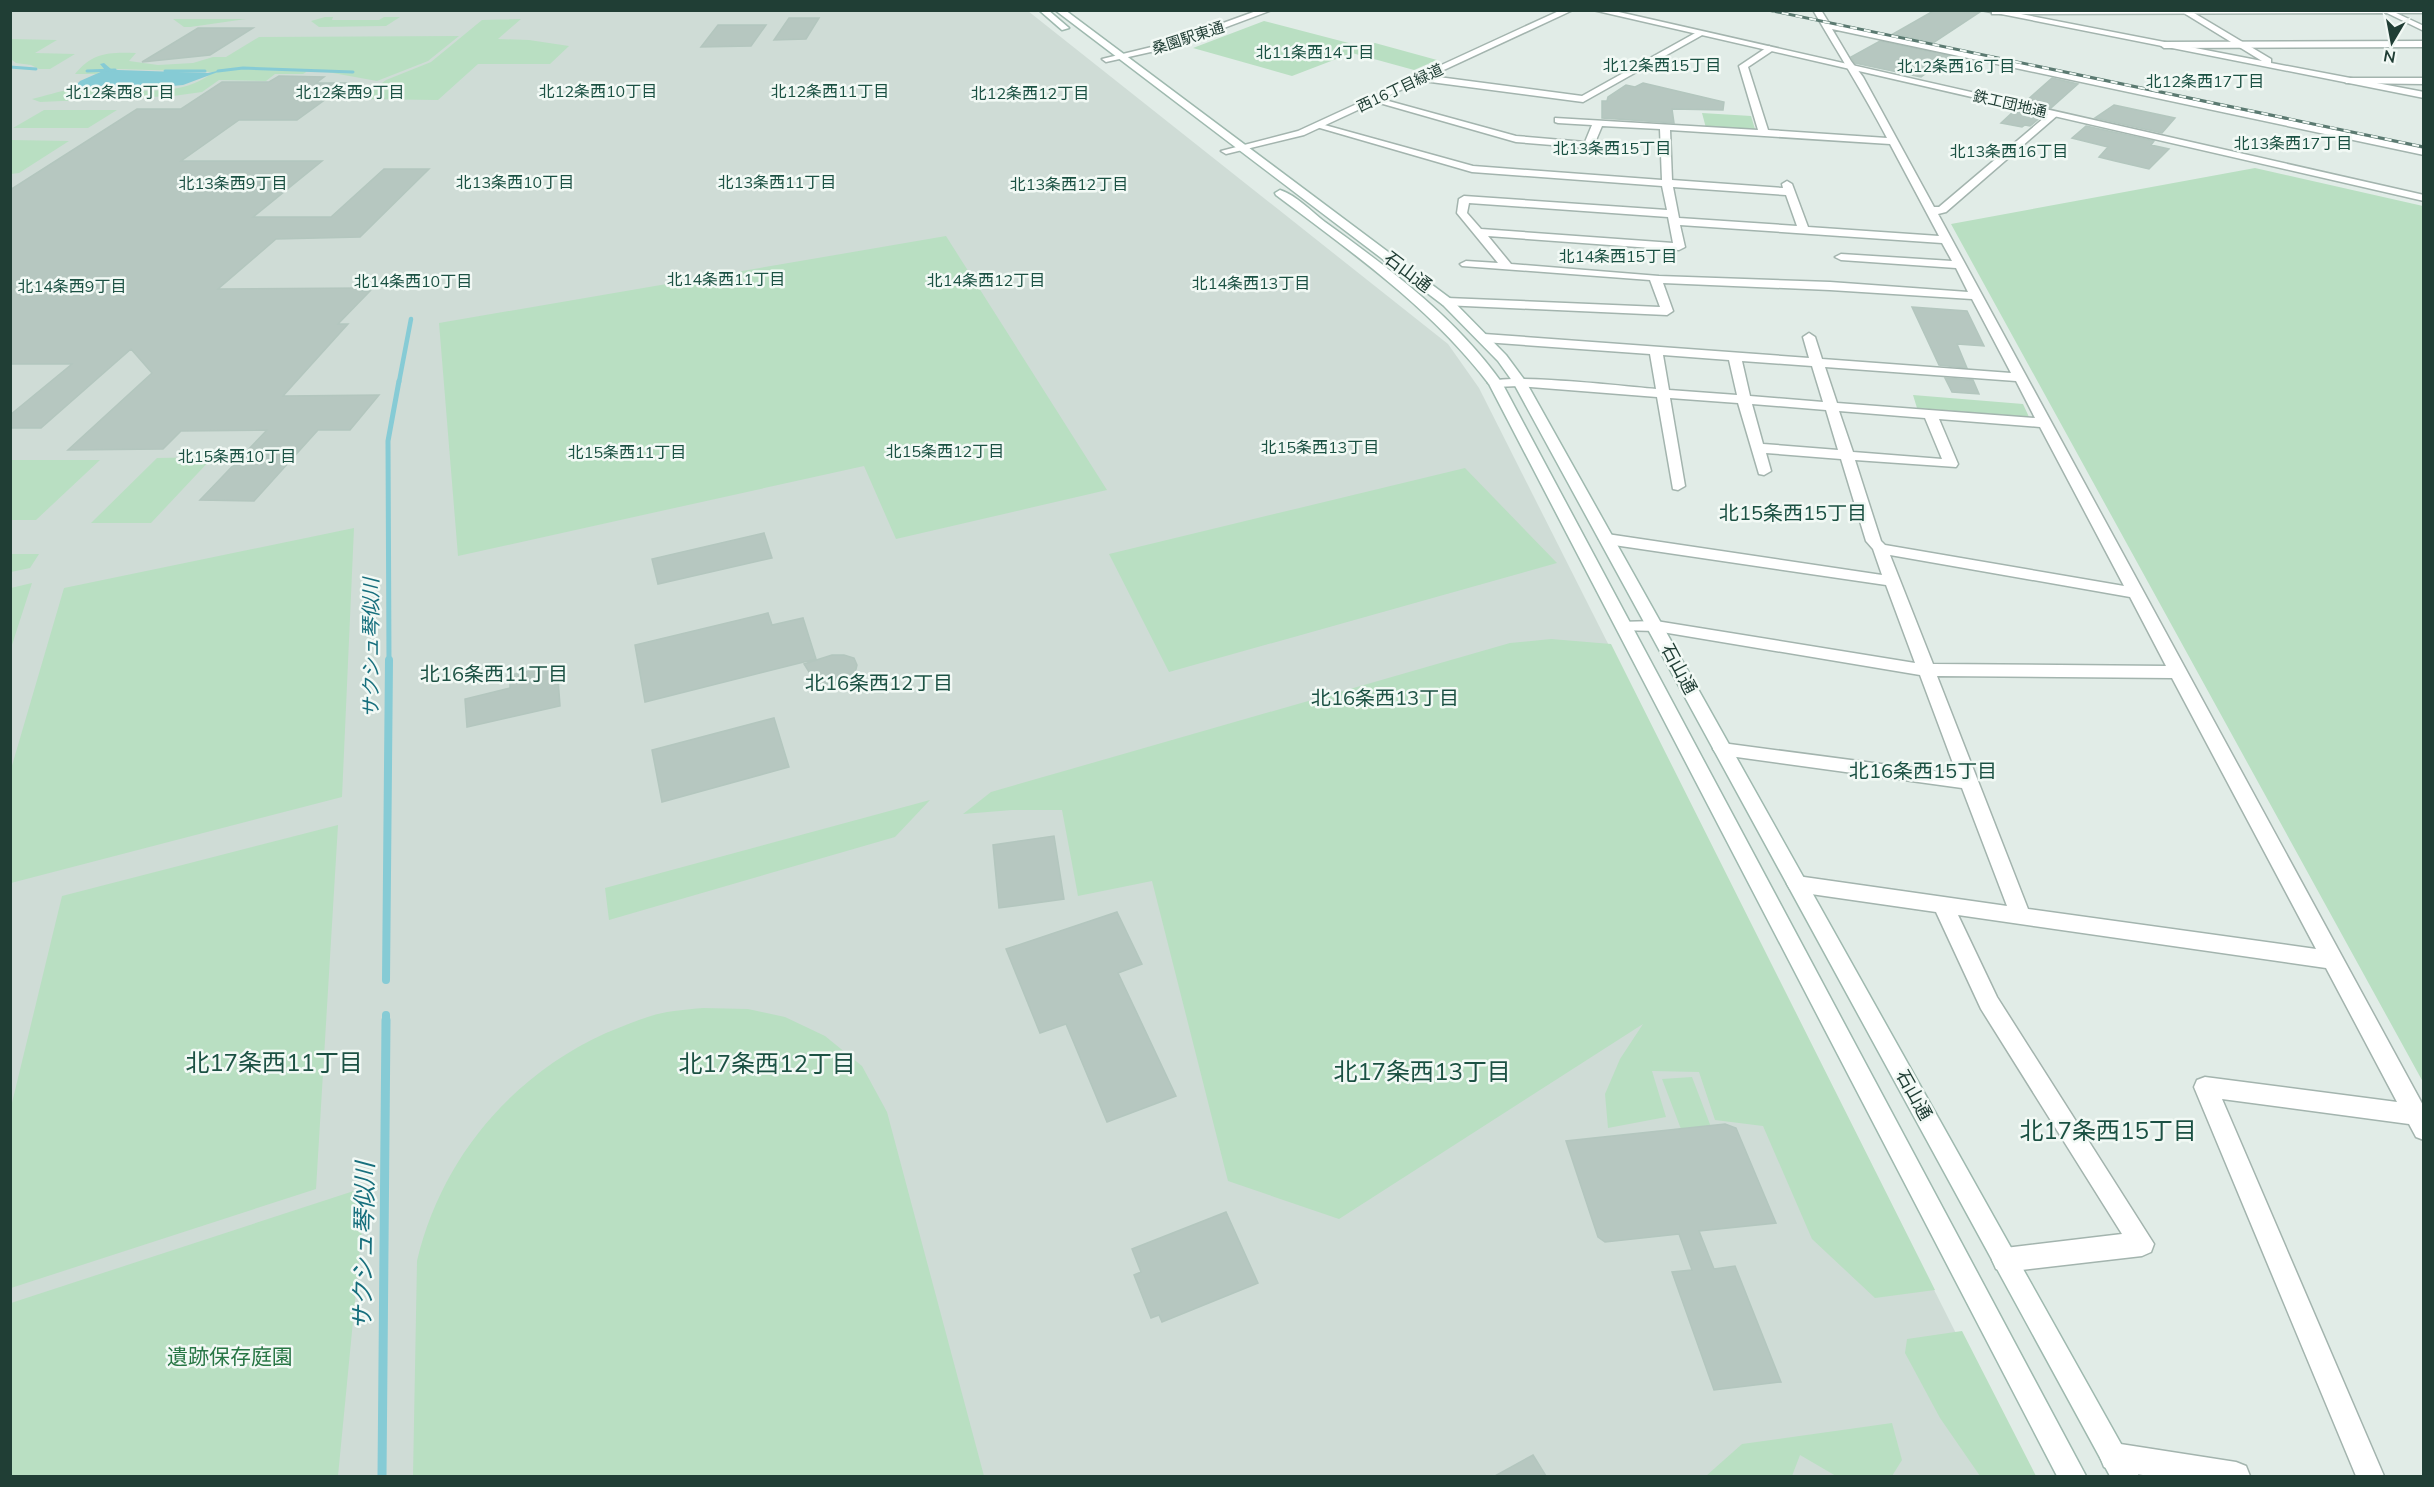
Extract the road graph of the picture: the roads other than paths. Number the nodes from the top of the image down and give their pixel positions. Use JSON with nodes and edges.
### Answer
{"nodes":[{"id":1,"x":1043,"y":10,"type":"edge"},
{"id":2,"x":1059,"y":10,"type":"edge"},
{"id":3,"x":1268,"y":10,"type":"edge"},
{"id":4,"x":1569,"y":10,"type":"edge"},
{"id":5,"x":1597,"y":10,"type":"edge"},
{"id":6,"x":1817,"y":10,"type":"edge"},
{"id":7,"x":1990,"y":11,"type":"edge"},
{"id":8,"x":2184,"y":11,"type":"edge"},
{"id":9,"x":2385,"y":11,"type":"edge"},
{"id":10,"x":2424,"y":11,"type":"edge"},
{"id":11,"x":1826,"y":25,"type":"junction"},
{"id":12,"x":2424,"y":29,"type":"edge"},
{"id":13,"x":1069,"y":31,"type":"dead end"},
{"id":14,"x":1700,"y":34,"type":"junction"},
{"id":15,"x":2424,"y":44,"type":"edge"},
{"id":16,"x":2164,"y":45,"type":"junction"},
{"id":17,"x":2241,"y":45,"type":"junction"},
{"id":18,"x":1769,"y":50,"type":"junction"},
{"id":19,"x":1096,"y":51,"type":"dead end"},
{"id":20,"x":1114,"y":60,"type":"junction"},
{"id":21,"x":1852,"y":68,"type":"junction"},
{"id":22,"x":2280,"y":68,"type":"junction"},
{"id":23,"x":1423,"y":78,"type":"junction"},
{"id":24,"x":2349,"y":81,"type":"junction"},
{"id":25,"x":2424,"y":81,"type":"edge"},
{"id":26,"x":2424,"y":95,"type":"edge"},
{"id":27,"x":1374,"y":100,"type":"junction"},
{"id":28,"x":2054,"y":114,"type":"junction"},
{"id":29,"x":1558,"y":120,"type":"dead end"},
{"id":30,"x":1598,"y":123,"type":"junction"},
{"id":31,"x":1318,"y":126,"type":"junction"},
{"id":32,"x":1665,"y":127,"type":"junction"},
{"id":33,"x":1764,"y":133,"type":"junction"},
{"id":34,"x":1893,"y":141,"type":"junction"},
{"id":35,"x":1228,"y":148,"type":"junction"},
{"id":36,"x":2424,"y":152,"type":"edge"},
{"id":37,"x":1667,"y":183,"type":"junction"},
{"id":38,"x":2424,"y":198,"type":"edge"},
{"id":39,"x":1931,"y":211,"type":"junction"},
{"id":40,"x":1673,"y":218,"type":"junction"},
{"id":41,"x":1804,"y":230,"type":"junction"},
{"id":42,"x":1478,"y":232,"type":"junction"},
{"id":43,"x":1947,"y":240,"type":"junction"},
{"id":44,"x":1841,"y":257,"type":"dead end"},
{"id":45,"x":1616,"y":258,"type":"junction"},
{"id":46,"x":1466,"y":264,"type":"dead end"},
{"id":47,"x":1960,"y":265,"type":"junction"},
{"id":48,"x":1508,"y":267,"type":"junction"},
{"id":49,"x":1656,"y":279,"type":"junction"},
{"id":50,"x":1977,"y":296,"type":"junction"},
{"id":51,"x":1447,"y":302,"type":"junction"},
{"id":52,"x":1809,"y":337,"type":"dead end"},
{"id":53,"x":1484,"y":338,"type":"junction"},
{"id":54,"x":1656,"y":351,"type":"junction"},
{"id":55,"x":1735,"y":356,"type":"junction"},
{"id":56,"x":1816,"y":363,"type":"junction"},
{"id":57,"x":2021,"y":378,"type":"junction"},
{"id":58,"x":1520,"y":382,"type":"junction"},
{"id":59,"x":1495,"y":383,"type":"junction"},
{"id":60,"x":1662,"y":393,"type":"junction"},
{"id":61,"x":1744,"y":399,"type":"junction"},
{"id":62,"x":1830,"y":406,"type":"junction"},
{"id":63,"x":1930,"y":414,"type":"junction"},
{"id":64,"x":2045,"y":423,"type":"junction"},
{"id":65,"x":1759,"y":448,"type":"junction"},
{"id":66,"x":1845,"y":455,"type":"junction"},
{"id":67,"x":1764,"y":471,"type":"dead end"},
{"id":68,"x":1678,"y":486,"type":"dead end"},
{"id":69,"x":1607,"y":539,"type":"junction"},
{"id":70,"x":1880,"y":549,"type":"junction"},
{"id":71,"x":1891,"y":581,"type":"junction"},
{"id":72,"x":2137,"y":593,"type":"junction"},
{"id":73,"x":1624,"y":626,"type":"junction"},
{"id":74,"x":1656,"y":626,"type":"junction"},
{"id":75,"x":1925,"y":670,"type":"junction"},
{"id":76,"x":2178,"y":672,"type":"junction"},
{"id":77,"x":1722,"y":748,"type":"junction"},
{"id":78,"x":1969,"y":782,"type":"junction"},
{"id":79,"x":1797,"y":884,"type":"junction"},
{"id":80,"x":1943,"y":905,"type":"junction"},
{"id":81,"x":2021,"y":916,"type":"junction"},
{"id":82,"x":2332,"y":960,"type":"junction"},
{"id":83,"x":2419,"y":1122,"type":"edge"},
{"id":84,"x":2005,"y":1260,"type":"junction"},
{"id":85,"x":2120,"y":1467,"type":"edge"},
{"id":86,"x":2072,"y":1476,"type":"edge"},
{"id":87,"x":2236,"y":1476,"type":"edge"},
{"id":88,"x":2370,"y":1476,"type":"edge"}],
"edges":[{"from":1,"to":13,"type":"street"},
{"from":2,"to":20,"type":"street","name":"石山通"},
{"from":3,"to":20,"type":"street","name":"桑園駅東通"},
{"from":4,"to":23,"type":"street","name":"西16丁目緑道"},
{"from":5,"to":14,"type":"street","name":"鉄工団地通"},
{"from":6,"to":11,"type":"street"},
{"from":7,"to":8,"type":"street"},
{"from":7,"to":16,"type":"street"},
{"from":8,"to":9,"type":"street"},
{"from":8,"to":17,"type":"street"},
{"from":9,"to":10,"type":"street"},
{"from":9,"to":12,"type":"street"},
{"from":11,"to":21,"type":"street"},
{"from":11,"to":36,"type":"street"},
{"from":14,"to":18,"type":"street","name":"鉄工団地通"},
{"from":14,"to":23,"type":"street"},
{"from":15,"to":17,"type":"street"},
{"from":16,"to":17,"type":"street"},
{"from":16,"to":22,"type":"street"},
{"from":17,"to":22,"type":"street"},
{"from":18,"to":21,"type":"street","name":"鉄工団地通"},
{"from":18,"to":33,"type":"street"},
{"from":19,"to":20,"type":"street","name":"石山通"},
{"from":20,"to":35,"type":"street","name":"石山通"},
{"from":21,"to":28,"type":"street","name":"鉄工団地通"},
{"from":21,"to":34,"type":"street"},
{"from":22,"to":24,"type":"street"},
{"from":23,"to":27,"type":"street","name":"西16丁目緑道"},
{"from":24,"to":25,"type":"street"},
{"from":24,"to":26,"type":"street"},
{"from":27,"to":30,"type":"street"},
{"from":27,"to":31,"type":"street","name":"西16丁目緑道"},
{"from":28,"to":38,"type":"street","name":"鉄工団地通"},
{"from":28,"to":39,"type":"street"},
{"from":29,"to":30,"type":"street"},
{"from":30,"to":32,"type":"street"},
{"from":31,"to":35,"type":"street","name":"西16丁目緑道"},
{"from":31,"to":37,"type":"street"},
{"from":32,"to":33,"type":"street"},
{"from":32,"to":37,"type":"street"},
{"from":33,"to":34,"type":"street"},
{"from":34,"to":39,"type":"street"},
{"from":35,"to":51,"type":"street","name":"石山通"},
{"from":35,"to":59,"type":"street","name":"石山通"},
{"from":37,"to":40,"type":"street"},
{"from":37,"to":41,"type":"street"},
{"from":39,"to":43,"type":"street"},
{"from":40,"to":41,"type":"street"},
{"from":40,"to":42,"type":"street"},
{"from":40,"to":45,"type":"street"},
{"from":41,"to":43,"type":"street"},
{"from":42,"to":45,"type":"street"},
{"from":42,"to":48,"type":"street"},
{"from":43,"to":47,"type":"street"},
{"from":44,"to":47,"type":"street"},
{"from":45,"to":48,"type":"street"},
{"from":45,"to":49,"type":"street"},
{"from":46,"to":48,"type":"street"},
{"from":47,"to":50,"type":"street"},
{"from":49,"to":50,"type":"street"},
{"from":49,"to":51,"type":"street"},
{"from":50,"to":57,"type":"street"},
{"from":51,"to":53,"type":"street","name":"石山通"},
{"from":52,"to":56,"type":"street"},
{"from":53,"to":54,"type":"street"},
{"from":53,"to":58,"type":"street","name":"石山通"},
{"from":54,"to":55,"type":"street"},
{"from":54,"to":60,"type":"street"},
{"from":55,"to":56,"type":"street"},
{"from":55,"to":61,"type":"street"},
{"from":56,"to":57,"type":"street"},
{"from":56,"to":62,"type":"street"},
{"from":57,"to":64,"type":"street"},
{"from":58,"to":59,"type":"street"},
{"from":58,"to":60,"type":"street"},
{"from":58,"to":69,"type":"street","name":"石山通"},
{"from":59,"to":73,"type":"street","name":"石山通"},
{"from":60,"to":61,"type":"street"},
{"from":60,"to":68,"type":"street"},
{"from":61,"to":62,"type":"street"},
{"from":61,"to":65,"type":"street"},
{"from":62,"to":63,"type":"street"},
{"from":62,"to":66,"type":"street"},
{"from":63,"to":64,"type":"street"},
{"from":63,"to":66,"type":"street"},
{"from":64,"to":72,"type":"street"},
{"from":65,"to":66,"type":"street"},
{"from":65,"to":67,"type":"street"},
{"from":66,"to":70,"type":"street"},
{"from":69,"to":71,"type":"street"},
{"from":69,"to":74,"type":"street","name":"石山通"},
{"from":70,"to":71,"type":"street"},
{"from":70,"to":72,"type":"street"},
{"from":71,"to":75,"type":"street"},
{"from":72,"to":76,"type":"street"},
{"from":73,"to":74,"type":"street"},
{"from":73,"to":86,"type":"street","name":"石山通"},
{"from":74,"to":75,"type":"street"},
{"from":74,"to":77,"type":"street","name":"石山通"},
{"from":75,"to":76,"type":"street"},
{"from":75,"to":78,"type":"street"},
{"from":76,"to":82,"type":"street"},
{"from":77,"to":78,"type":"street"},
{"from":77,"to":79,"type":"street","name":"石山通"},
{"from":78,"to":81,"type":"street"},
{"from":79,"to":80,"type":"street"},
{"from":79,"to":84,"type":"street","name":"石山通"},
{"from":80,"to":81,"type":"street"},
{"from":80,"to":84,"type":"street"},
{"from":81,"to":82,"type":"street"},
{"from":82,"to":83,"type":"street"},
{"from":83,"to":88,"type":"street"},
{"from":84,"to":85,"type":"street","name":"石山通"},
{"from":85,"to":87,"type":"street"}]}
